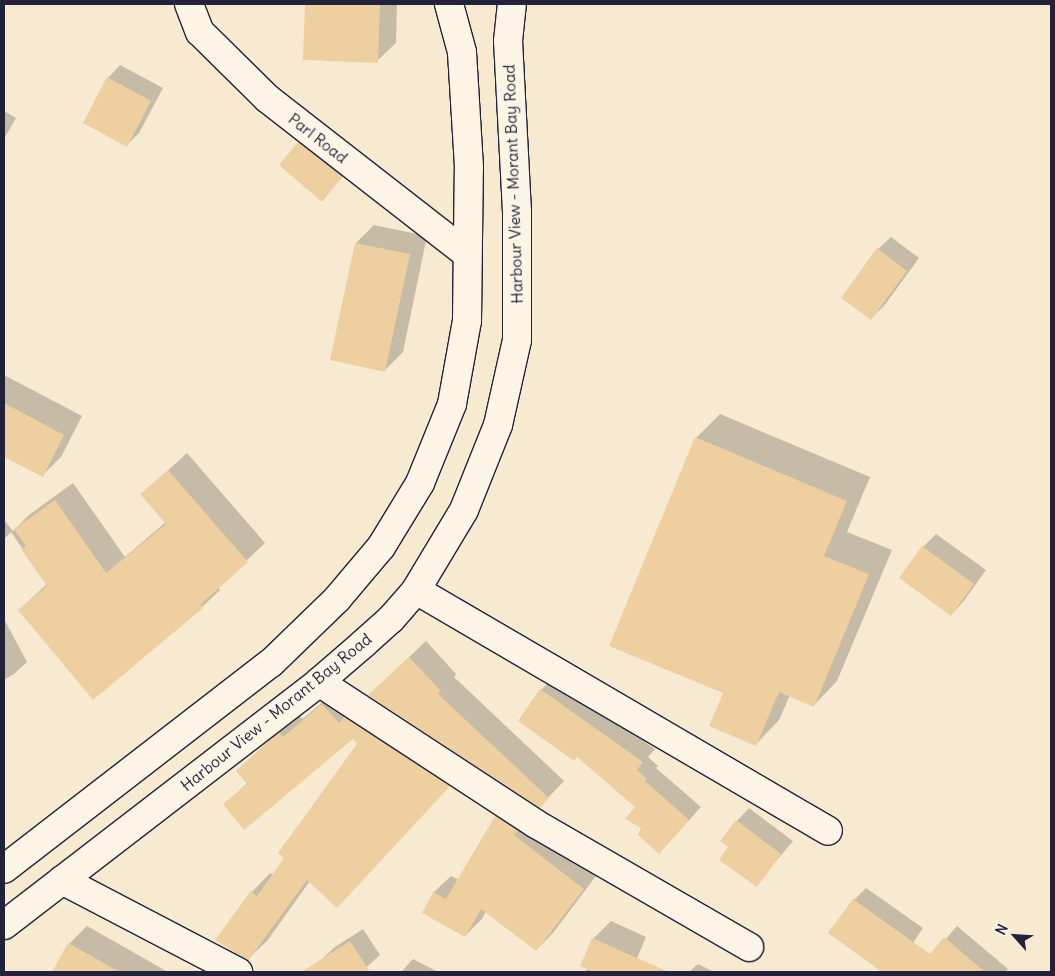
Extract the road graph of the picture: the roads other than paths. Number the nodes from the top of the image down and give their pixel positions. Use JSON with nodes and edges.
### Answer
{"nodes":[{"id":1,"x":189,"y":4,"type":"edge"},
{"id":2,"x":449,"y":4,"type":"edge"},
{"id":3,"x":512,"y":4,"type":"edge"},
{"id":4,"x":466,"y":254,"type":"junction"},
{"id":5,"x":416,"y":590,"type":"junction"},
{"id":6,"x":319,"y":682,"type":"junction"},
{"id":7,"x":828,"y":831,"type":"dead end"},
{"id":8,"x":4,"y":869,"type":"edge"},
{"id":9,"x":62,"y":880,"type":"junction"},
{"id":10,"x":4,"y":924,"type":"edge"},
{"id":11,"x":749,"y":947,"type":"dead end"},
{"id":12,"x":238,"y":972,"type":"edge"}],
"edges":[{"from":1,"to":4,"type":"main road","name":"Parl Road"},
{"from":2,"to":4,"type":"main road"},
{"from":3,"to":5,"type":"main road","name":"Harbour View - Morant Bay Road"},
{"from":4,"to":8,"type":"main road"},
{"from":5,"to":6,"type":"main road","name":"Harbour View - Morant Bay Road"},
{"from":5,"to":7,"type":"main road"},
{"from":6,"to":9,"type":"main road","name":"Harbour View - Morant Bay Road"},
{"from":6,"to":11,"type":"main road"},
{"from":9,"to":10,"type":"main road","name":"Harbour View - Morant Bay Road"},
{"from":9,"to":12,"type":"main road"}]}
